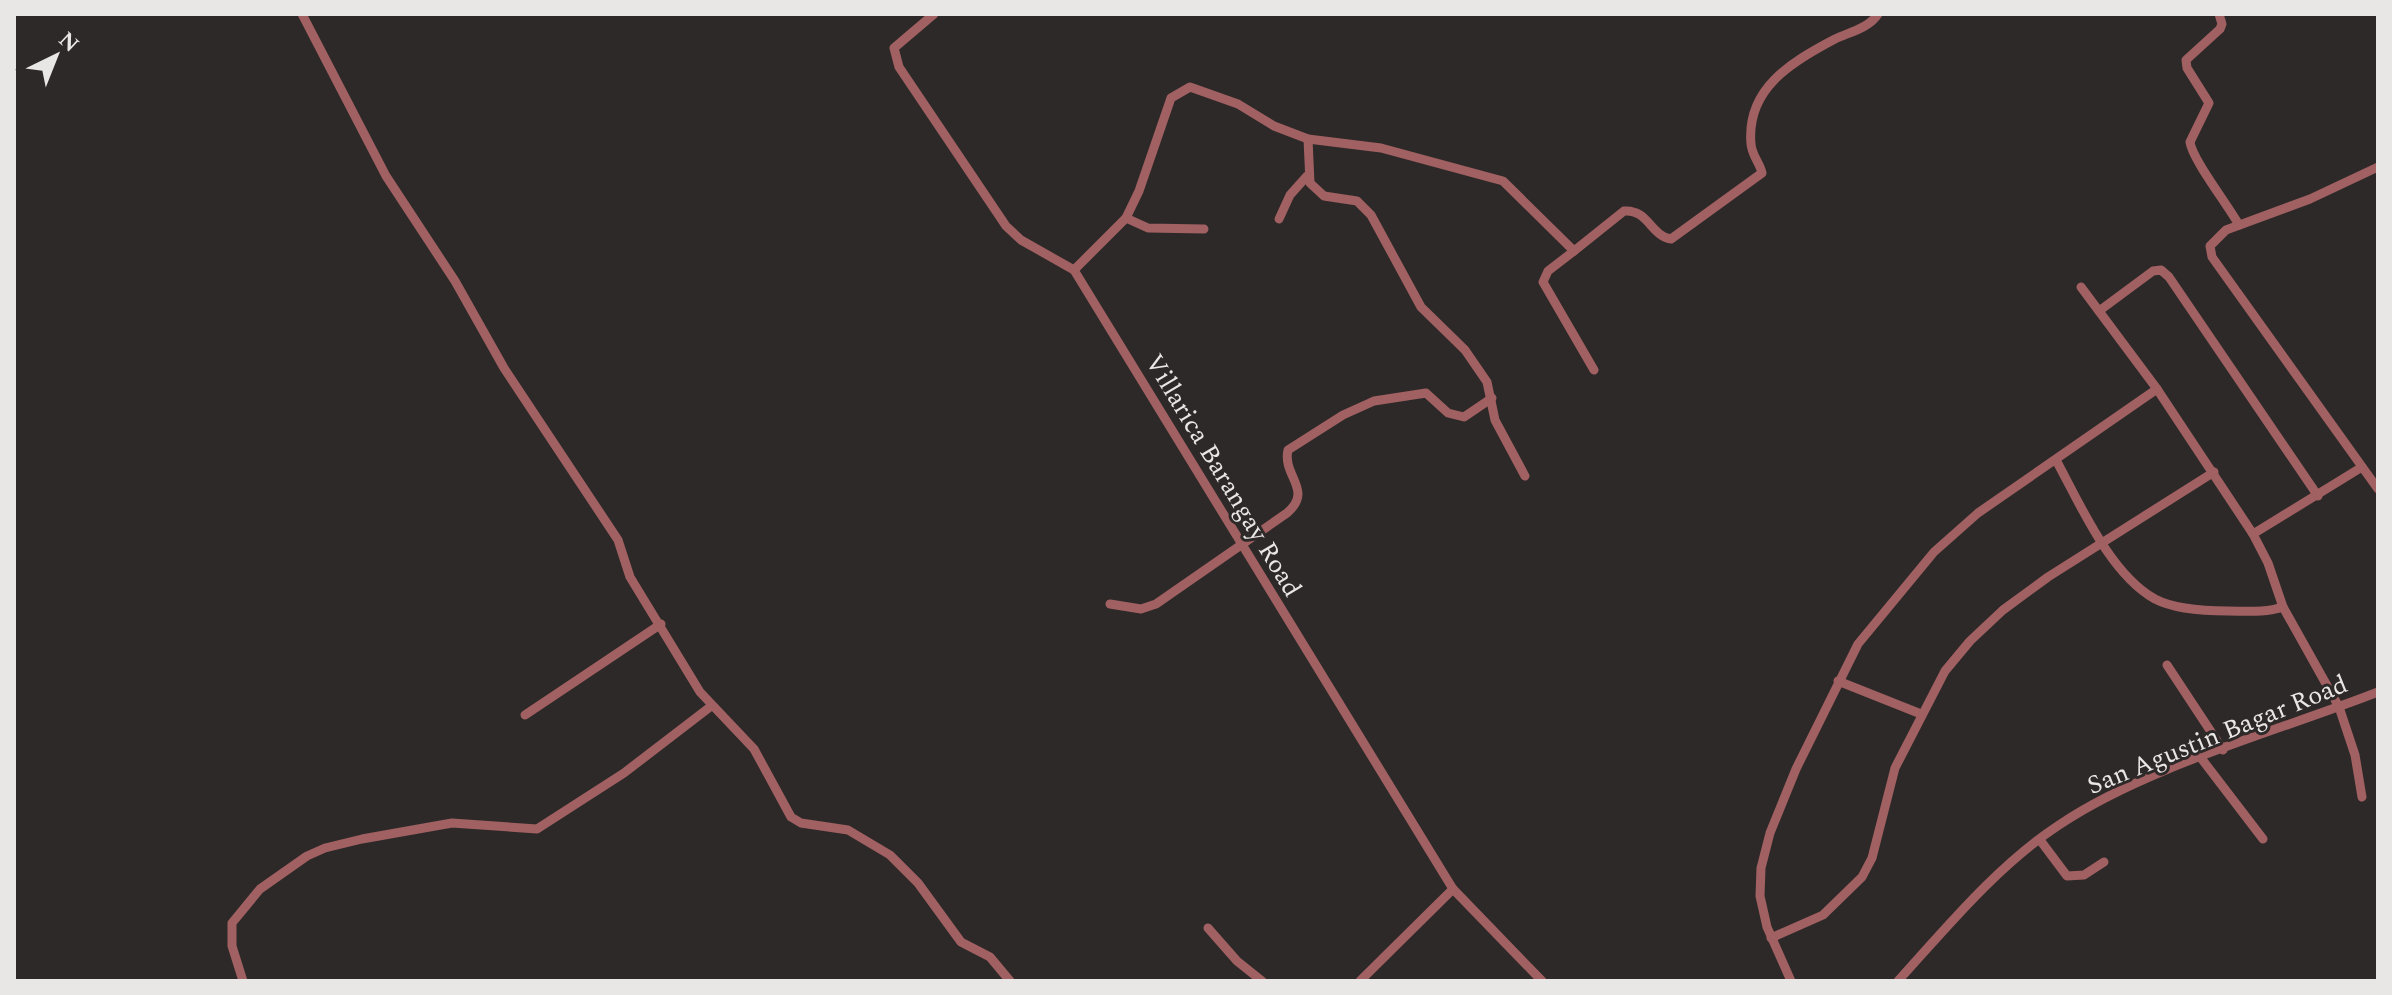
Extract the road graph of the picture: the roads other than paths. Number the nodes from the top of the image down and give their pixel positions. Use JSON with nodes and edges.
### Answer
{"nodes":[{"id":1,"x":302,"y":14,"type":"edge"},
{"id":2,"x":934,"y":14,"type":"edge"},
{"id":3,"x":1878,"y":14,"type":"edge"},
{"id":4,"x":2219,"y":14,"type":"edge"},
{"id":5,"x":1308,"y":139,"type":"junction"},
{"id":6,"x":2378,"y":167,"type":"edge"},
{"id":7,"x":1307,"y":176,"type":"junction"},
{"id":8,"x":1126,"y":218,"type":"junction"},
{"id":9,"x":1279,"y":219,"type":"dead end"},
{"id":10,"x":2239,"y":225,"type":"junction"},
{"id":11,"x":1204,"y":229,"type":"dead end"},
{"id":12,"x":1574,"y":251,"type":"junction"},
{"id":13,"x":1074,"y":270,"type":"junction"},
{"id":14,"x":2081,"y":287,"type":"dead end"},
{"id":15,"x":2099,"y":311,"type":"junction"},
{"id":16,"x":1594,"y":370,"type":"dead end"},
{"id":17,"x":2157,"y":389,"type":"junction"},
{"id":18,"x":1492,"y":398,"type":"junction"},
{"id":19,"x":2056,"y":460,"type":"junction"},
{"id":20,"x":2362,"y":467,"type":"junction"},
{"id":21,"x":2214,"y":472,"type":"junction"},
{"id":22,"x":1525,"y":476,"type":"dead end"},
{"id":23,"x":2378,"y":489,"type":"edge"},
{"id":24,"x":2318,"y":496,"type":"junction"},
{"id":25,"x":2253,"y":534,"type":"junction"},
{"id":26,"x":2103,"y":545,"type":"junction"},
{"id":27,"x":1241,"y":547,"type":"junction"},
{"id":28,"x":1110,"y":604,"type":"dead end"},
{"id":29,"x":2283,"y":607,"type":"junction"},
{"id":30,"x":661,"y":624,"type":"junction"},
{"id":31,"x":2167,"y":665,"type":"dead end"},
{"id":32,"x":1838,"y":681,"type":"junction"},
{"id":33,"x":2378,"y":692,"type":"edge"},
{"id":34,"x":710,"y":707,"type":"junction"},
{"id":35,"x":2339,"y":707,"type":"junction"},
{"id":36,"x":1921,"y":714,"type":"junction"},
{"id":37,"x":525,"y":715,"type":"dead end"},
{"id":38,"x":2223,"y":750,"type":"junction"},
{"id":39,"x":2201,"y":758,"type":"junction"},
{"id":40,"x":2362,"y":797,"type":"dead end"},
{"id":41,"x":2263,"y":839,"type":"dead end"},
{"id":42,"x":2040,"y":840,"type":"junction"},
{"id":43,"x":2104,"y":862,"type":"dead end"},
{"id":44,"x":1453,"y":889,"type":"junction"},
{"id":45,"x":1208,"y":928,"type":"dead end"},
{"id":46,"x":1771,"y":938,"type":"junction"},
{"id":47,"x":243,"y":981,"type":"edge"},
{"id":48,"x":1010,"y":981,"type":"edge"},
{"id":49,"x":1262,"y":981,"type":"edge"},
{"id":50,"x":1360,"y":981,"type":"edge"},
{"id":51,"x":1542,"y":981,"type":"edge"},
{"id":52,"x":1791,"y":981,"type":"edge"},
{"id":53,"x":1898,"y":981,"type":"edge"}],
"edges":[{"from":1,"to":30,"type":"street"},
{"from":2,"to":13,"type":"street","name":"Villarica Barangay Road"},
{"from":3,"to":12,"type":"street"},
{"from":4,"to":10,"type":"street"},
{"from":5,"to":7,"type":"street"},
{"from":5,"to":8,"type":"street"},
{"from":5,"to":12,"type":"street"},
{"from":6,"to":10,"type":"street"},
{"from":7,"to":9,"type":"street"},
{"from":7,"to":18,"type":"street"},
{"from":8,"to":11,"type":"street"},
{"from":8,"to":13,"type":"street"},
{"from":10,"to":20,"type":"street"},
{"from":12,"to":16,"type":"street"},
{"from":13,"to":27,"type":"street","name":"Villarica Barangay Road"},
{"from":14,"to":15,"type":"street"},
{"from":15,"to":17,"type":"street"},
{"from":15,"to":24,"type":"street"},
{"from":17,"to":19,"type":"street"},
{"from":17,"to":21,"type":"street"},
{"from":18,"to":22,"type":"street"},
{"from":18,"to":27,"type":"street"},
{"from":19,"to":26,"type":"street"},
{"from":19,"to":32,"type":"street"},
{"from":20,"to":23,"type":"street"},
{"from":20,"to":24,"type":"street"},
{"from":21,"to":25,"type":"street"},
{"from":21,"to":26,"type":"street"},
{"from":24,"to":25,"type":"street"},
{"from":25,"to":29,"type":"street"},
{"from":26,"to":29,"type":"street"},
{"from":26,"to":36,"type":"street"},
{"from":27,"to":28,"type":"street"},
{"from":27,"to":44,"type":"street","name":"Villarica Barangay Road"},
{"from":29,"to":35,"type":"street"},
{"from":30,"to":34,"type":"street"},
{"from":30,"to":37,"type":"street"},
{"from":31,"to":38,"type":"street"},
{"from":32,"to":36,"type":"street"},
{"from":32,"to":46,"type":"street"},
{"from":33,"to":35,"type":"street","name":"San Agustin Bagar Road"},
{"from":34,"to":47,"type":"street"},
{"from":34,"to":48,"type":"street"},
{"from":35,"to":38,"type":"street","name":"San Agustin Bagar Road"},
{"from":35,"to":40,"type":"street"},
{"from":36,"to":46,"type":"street"},
{"from":38,"to":39,"type":"street","name":"San Agustin Bagar Road"},
{"from":39,"to":41,"type":"street"},
{"from":39,"to":42,"type":"street","name":"San Agustin Bagar Road"},
{"from":42,"to":43,"type":"street"},
{"from":42,"to":53,"type":"street","name":"San Agustin Bagar Road"},
{"from":44,"to":50,"type":"street"},
{"from":44,"to":51,"type":"street","name":"Villarica Barangay Road"},
{"from":45,"to":49,"type":"street"},
{"from":46,"to":52,"type":"street"}]}
